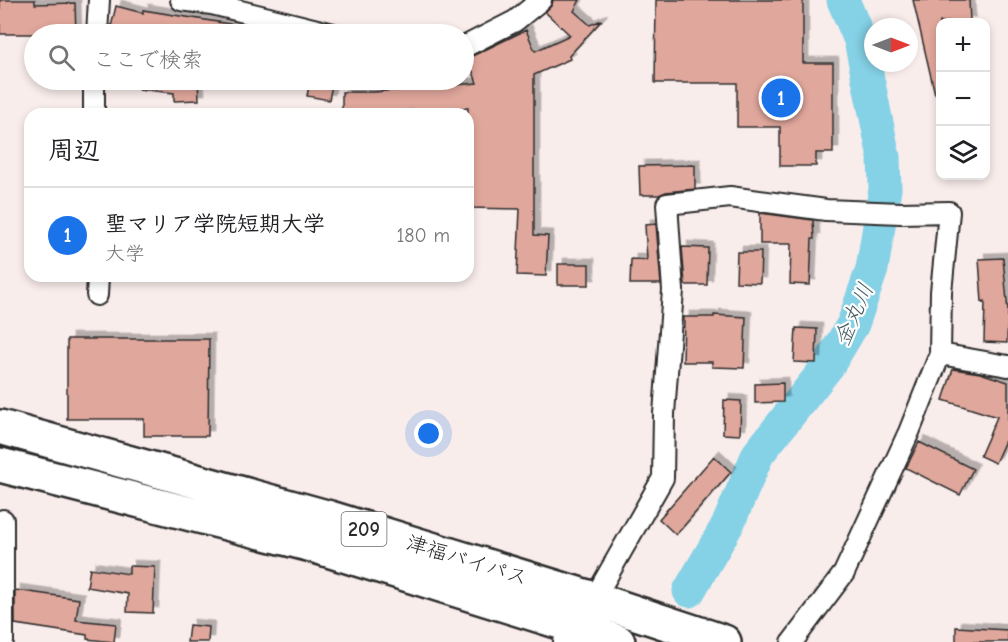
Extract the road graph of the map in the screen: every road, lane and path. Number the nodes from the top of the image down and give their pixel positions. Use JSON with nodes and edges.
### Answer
{"nodes":[{"id":1,"x":99,"y":0,"type":"edge"},
{"id":2,"x":181,"y":0,"type":"edge"},
{"id":3,"x":541,"y":0,"type":"edge"},
{"id":4,"x":211,"y":2,"type":"edge"},
{"id":5,"x":98,"y":24,"type":"edge"},
{"id":6,"x":295,"y":24,"type":"edge"},
{"id":7,"x":474,"y":42,"type":"edge"},
{"id":8,"x":94,"y":90,"type":"edge"},
{"id":9,"x":94,"y":108,"type":"edge"},
{"id":10,"x":940,"y":354,"type":"junction"},
{"id":11,"x":1008,"y":366,"type":"edge"},
{"id":12,"x":0,"y":427,"type":"edge"},
{"id":13,"x":0,"y":465,"type":"edge"},
{"id":14,"x":3,"y":520,"type":"dead end"},
{"id":15,"x":594,"y":599,"type":"junction"},
{"id":16,"x":569,"y":634,"type":"edge"},
{"id":17,"x":3,"y":642,"type":"edge"},
{"id":18,"x":618,"y":642,"type":"edge"},
{"id":19,"x":724,"y":642,"type":"edge"},
{"id":20,"x":792,"y":642,"type":"edge"}],
"edges":[{"from":1,"to":5,"type":"street"},
{"from":2,"to":4,"type":"street"},
{"from":3,"to":7,"type":"street"},
{"from":4,"to":6,"type":"street"},
{"from":8,"to":9,"type":"street"},
{"from":10,"to":11,"type":"street"},
{"from":10,"to":15,"type":"street"},
{"from":10,"to":20,"type":"street"},
{"from":12,"to":15,"type":"highway","name":"津福バイパス","number":"209"},
{"from":13,"to":16,"type":"highway","name":"津福バイパス","number":"209"},
{"from":14,"to":17,"type":"street"},
{"from":15,"to":16,"type":"street"},
{"from":15,"to":19,"type":"highway","name":"津福バイパス","number":"209"},
{"from":16,"to":18,"type":"highway","name":"津福バイパス","number":"209"}]}
